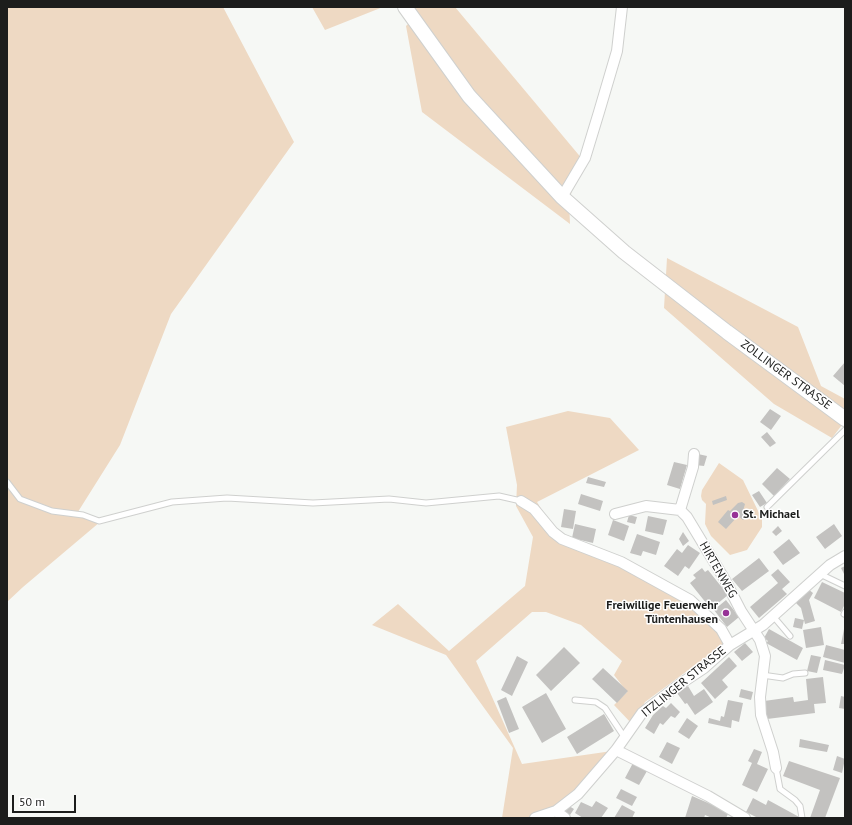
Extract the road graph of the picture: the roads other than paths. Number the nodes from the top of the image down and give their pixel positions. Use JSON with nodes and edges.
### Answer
{"nodes":[{"id":1,"x":404,"y":7,"type":"edge"},
{"id":2,"x":622,"y":7,"type":"edge"},
{"id":3,"x":562,"y":197,"type":"junction"},
{"id":4,"x":845,"y":418,"type":"edge"},
{"id":5,"x":845,"y":430,"type":"edge"},
{"id":6,"x":694,"y":454,"type":"dead end"},
{"id":7,"x":7,"y":482,"type":"edge"},
{"id":8,"x":521,"y":502,"type":"joint"},
{"id":9,"x":767,"y":507,"type":"dead end"},
{"id":10,"x":680,"y":510,"type":"junction"},
{"id":11,"x":615,"y":514,"type":"dead end"},
{"id":12,"x":845,"y":556,"type":"edge"},
{"id":13,"x":820,"y":574,"type":"junction"},
{"id":14,"x":845,"y":586,"type":"edge"},
{"id":15,"x":773,"y":616,"type":"junction"},
{"id":16,"x":754,"y":631,"type":"junction"},
{"id":17,"x":790,"y":636,"type":"dead end"},
{"id":18,"x":730,"y":645,"type":"junction"},
{"id":19,"x":805,"y":673,"type":"dead end"},
{"id":20,"x":762,"y":675,"type":"junction"},
{"id":21,"x":575,"y":700,"type":"dead end"},
{"id":22,"x":625,"y":738,"type":"junction"},
{"id":23,"x":616,"y":750,"type":"junction"},
{"id":24,"x":776,"y":768,"type":"joint"},
{"id":25,"x":556,"y":811,"type":"junction"},
{"id":26,"x":535,"y":818,"type":"edge"},
{"id":27,"x":565,"y":818,"type":"edge"},
{"id":28,"x":745,"y":818,"type":"edge"},
{"id":29,"x":802,"y":818,"type":"edge"}],
"edges":[{"from":1,"to":3,"type":"main road","name":"ZOLLINGER STRASSE"},
{"from":2,"to":3,"type":"street"},
{"from":3,"to":4,"type":"main road","name":"ZOLLINGER STRASSE"},
{"from":5,"to":9,"type":"lane"},
{"from":6,"to":10,"type":"street"},
{"from":7,"to":8,"type":"lane"},
{"from":8,"to":18,"type":"street"},
{"from":10,"to":11,"type":"street"},
{"from":10,"to":16,"type":"street","name":"HIRTENWEG"},
{"from":12,"to":13,"type":"street","name":"ITZLINGER STRASSE"},
{"from":13,"to":14,"type":"lane"},
{"from":13,"to":15,"type":"street","name":"ITZLINGER STRASSE"},
{"from":15,"to":16,"type":"street","name":"ITZLINGER STRASSE"},
{"from":15,"to":17,"type":"lane"},
{"from":16,"to":18,"type":"street","name":"ITZLINGER STRASSE"},
{"from":16,"to":20,"type":"street"},
{"from":18,"to":22,"type":"street","name":"ITZLINGER STRASSE"},
{"from":19,"to":20,"type":"lane"},
{"from":20,"to":24,"type":"street"},
{"from":21,"to":22,"type":"lane"},
{"from":22,"to":23,"type":"street","name":"ITZLINGER STRASSE"},
{"from":23,"to":25,"type":"street","name":"ITZLINGER STRASSE"},
{"from":23,"to":28,"type":"street"},
{"from":24,"to":29,"type":"lane"},
{"from":25,"to":26,"type":"street","name":"ITZLINGER STRASSE"},
{"from":25,"to":27,"type":"street"}]}
